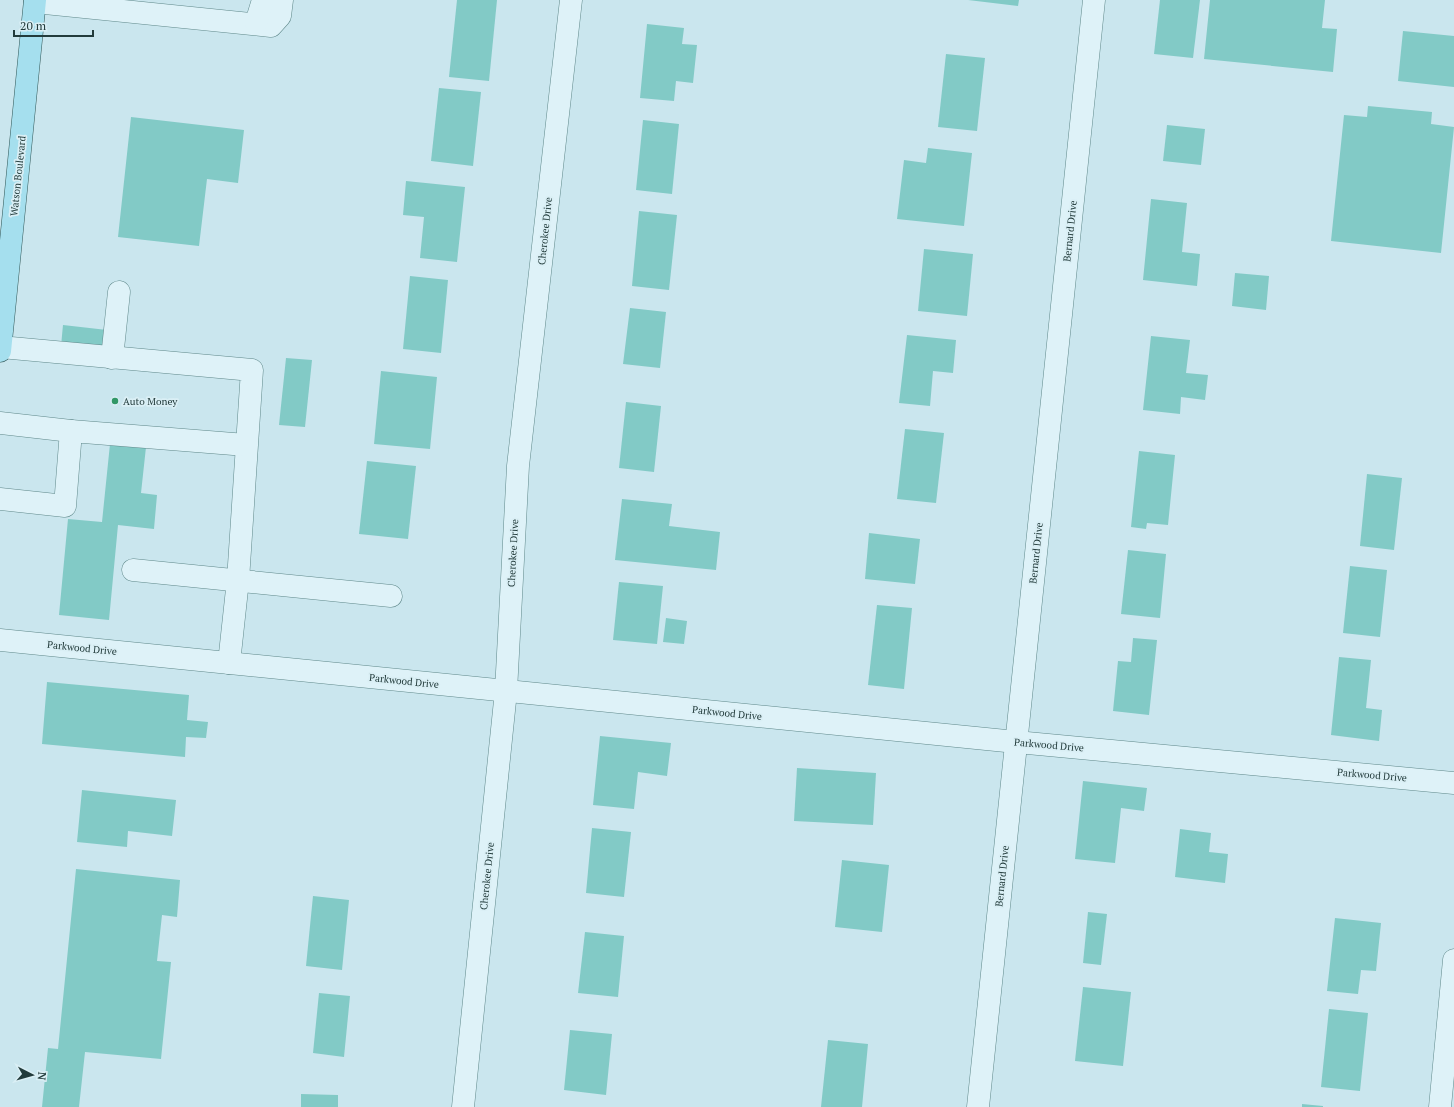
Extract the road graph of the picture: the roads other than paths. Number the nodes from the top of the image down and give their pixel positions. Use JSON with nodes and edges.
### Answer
{"nodes":[{"id":1,"x":263,"y":0,"type":"edge"},
{"id":2,"x":282,"y":0,"type":"edge"},
{"id":3,"x":571,"y":0,"type":"edge"},
{"id":4,"x":1094,"y":0,"type":"edge"},
{"id":5,"x":35,"y":1,"type":"edge"},
{"id":6,"x":256,"y":23,"type":"junction"},
{"id":7,"x":119,"y":292,"type":"dead end"},
{"id":8,"x":0,"y":347,"type":"edge"},
{"id":9,"x":0,"y":351,"type":"edge"},
{"id":10,"x":112,"y":358,"type":"junction"},
{"id":11,"x":0,"y":423,"type":"edge"},
{"id":12,"x":71,"y":431,"type":"junction"},
{"id":13,"x":246,"y":445,"type":"junction"},
{"id":14,"x":0,"y":499,"type":"edge"},
{"id":15,"x":133,"y":570,"type":"dead end"},
{"id":16,"x":238,"y":580,"type":"junction"},
{"id":17,"x":391,"y":596,"type":"dead end"},
{"id":18,"x":0,"y":640,"type":"edge"},
{"id":19,"x":229,"y":663,"type":"junction"},
{"id":20,"x":506,"y":691,"type":"junction"},
{"id":21,"x":1016,"y":742,"type":"junction"},
{"id":22,"x":1454,"y":783,"type":"edge"},
{"id":23,"x":1454,"y":960,"type":"edge"},
{"id":24,"x":463,"y":1107,"type":"edge"},
{"id":25,"x":978,"y":1107,"type":"edge"},
{"id":26,"x":1440,"y":1107,"type":"edge"}],
"edges":[{"from":1,"to":6,"type":"street"},
{"from":2,"to":6,"type":"street"},
{"from":3,"to":20,"type":"street","name":"Cherokee Drive"},
{"from":4,"to":21,"type":"street","name":"Bernard Drive"},
{"from":5,"to":6,"type":"street"},
{"from":5,"to":8,"type":"main road","name":"Watson Boulevard"},
{"from":7,"to":10,"type":"street"},
{"from":8,"to":9,"type":"main road","name":"Watson Boulevard"},
{"from":8,"to":10,"type":"street"},
{"from":10,"to":13,"type":"street"},
{"from":11,"to":12,"type":"street"},
{"from":12,"to":13,"type":"street"},
{"from":12,"to":14,"type":"street"},
{"from":13,"to":16,"type":"street"},
{"from":15,"to":16,"type":"street"},
{"from":16,"to":17,"type":"street"},
{"from":16,"to":19,"type":"street"},
{"from":18,"to":19,"type":"street","name":"Parkwood Drive"},
{"from":19,"to":20,"type":"street","name":"Parkwood Drive"},
{"from":20,"to":21,"type":"street","name":"Parkwood Drive"},
{"from":20,"to":24,"type":"street","name":"Cherokee Drive"},
{"from":21,"to":22,"type":"street","name":"Parkwood Drive"},
{"from":21,"to":25,"type":"street","name":"Bernard Drive"},
{"from":23,"to":26,"type":"street"}]}
